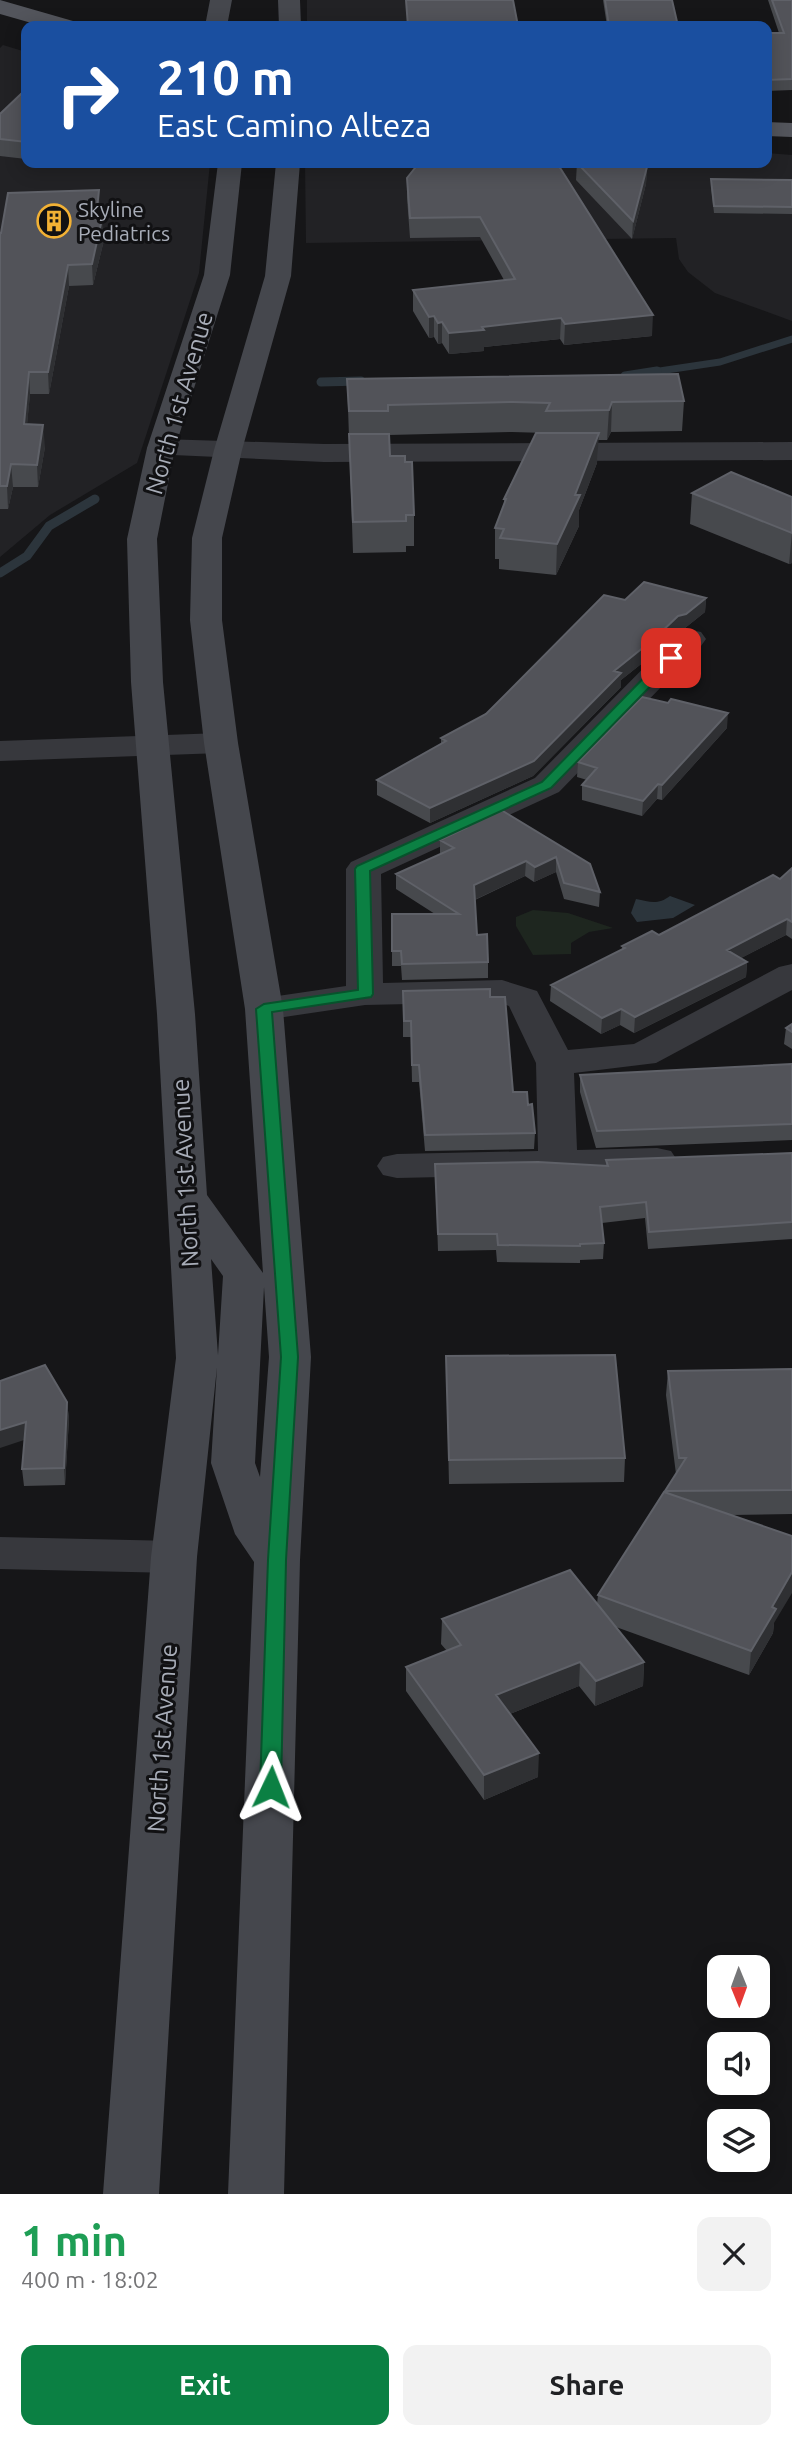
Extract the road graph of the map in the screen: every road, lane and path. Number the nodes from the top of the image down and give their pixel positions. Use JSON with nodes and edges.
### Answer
{"nodes":[{"id":1,"x":221,"y":0,"type":"edge"},
{"id":2,"x":289,"y":0,"type":"edge"},
{"id":3,"x":0,"y":7,"type":"edge"},
{"id":4,"x":48,"y":21,"type":"edge"},
{"id":5,"x":217,"y":21,"type":"edge"},
{"id":6,"x":290,"y":21,"type":"edge"},
{"id":7,"x":772,"y":129,"type":"edge"},
{"id":8,"x":792,"y":130,"type":"edge"},
{"id":9,"x":772,"y":146,"type":"edge"},
{"id":10,"x":792,"y":148,"type":"edge"},
{"id":11,"x":229,"y":168,"type":"edge"},
{"id":12,"x":288,"y":168,"type":"edge"},
{"id":13,"x":160,"y":448,"type":"junction"},
{"id":14,"x":228,"y":450,"type":"junction"},
{"id":15,"x":792,"y":451,"type":"edge"},
{"id":16,"x":664,"y":453,"type":"junction"},
{"id":17,"x":740,"y":480,"type":"edge"},
{"id":18,"x":690,"y":639,"type":"dead end"},
{"id":19,"x":220,"y":743,"type":"junction"},
{"id":20,"x":152,"y":746,"type":"junction"},
{"id":21,"x":0,"y":751,"type":"edge"},
{"id":22,"x":792,"y":975,"type":"edge"},
{"id":23,"x":365,"y":994,"type":"junction"},
{"id":24,"x":264,"y":1009,"type":"junction"},
{"id":25,"x":555,"y":1063,"type":"junction"},
{"id":26,"x":690,"y":1159,"type":"edge"},
{"id":27,"x":558,"y":1164,"type":"junction"},
{"id":28,"x":397,"y":1166,"type":"dead end"},
{"id":29,"x":187,"y":1194,"type":"junction"},
{"id":30,"x":0,"y":1553,"type":"edge"},
{"id":31,"x":174,"y":1557,"type":"junction"},
{"id":32,"x":277,"y":1560,"type":"junction"},
{"id":33,"x":131,"y":2194,"type":"edge"},
{"id":34,"x":256,"y":2194,"type":"edge"}],
"edges":[{"from":1,"to":5,"type":"main road"},
{"from":2,"to":6,"type":"main road"},
{"from":3,"to":4,"type":"main road"},
{"from":7,"to":8,"type":"main road"},
{"from":9,"to":10,"type":"main road"},
{"from":11,"to":13,"type":"main road","name":"North 1st Avenue"},
{"from":12,"to":14,"type":"main road"},
{"from":13,"to":14,"type":"street"},
{"from":13,"to":20,"type":"main road","name":"North 1st Avenue"},
{"from":14,"to":16,"type":"street"},
{"from":14,"to":19,"type":"main road"},
{"from":15,"to":16,"type":"street"},
{"from":16,"to":17,"type":"street"},
{"from":18,"to":23,"type":"street"},
{"from":19,"to":20,"type":"street"},
{"from":19,"to":24,"type":"main road"},
{"from":20,"to":21,"type":"street"},
{"from":20,"to":29,"type":"main road","name":"North 1st Avenue"},
{"from":22,"to":25,"type":"street"},
{"from":23,"to":24,"type":"street"},
{"from":23,"to":25,"type":"street"},
{"from":24,"to":32,"type":"main road"},
{"from":25,"to":27,"type":"street"},
{"from":26,"to":27,"type":"street"},
{"from":27,"to":28,"type":"street"},
{"from":29,"to":31,"type":"main road","name":"North 1st Avenue"},
{"from":29,"to":32,"type":"main road"},
{"from":30,"to":31,"type":"street"},
{"from":31,"to":33,"type":"main road","name":"North 1st Avenue"},
{"from":32,"to":34,"type":"main road"}]}
